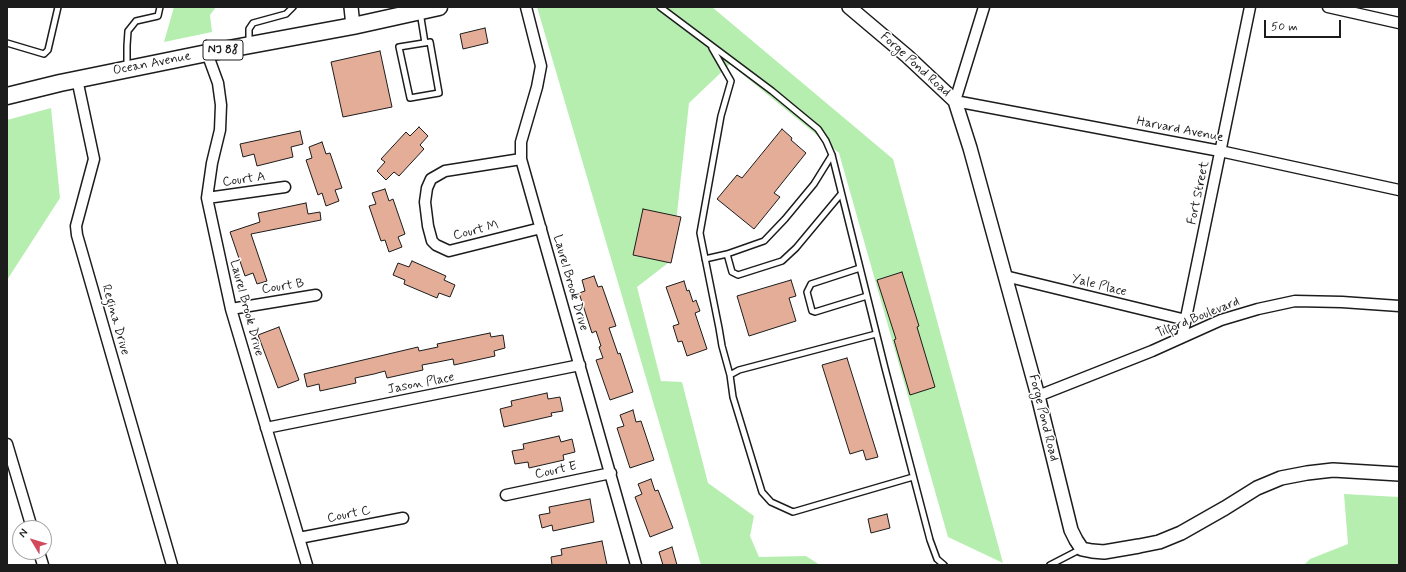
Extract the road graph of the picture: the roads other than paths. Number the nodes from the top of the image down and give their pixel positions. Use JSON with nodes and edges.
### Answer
{"nodes":[{"id":1,"x":58,"y":7,"type":"edge"},
{"id":2,"x":160,"y":7,"type":"edge"},
{"id":3,"x":293,"y":7,"type":"edge"},
{"id":4,"x":351,"y":7,"type":"edge"},
{"id":5,"x":439,"y":7,"type":"edge"},
{"id":6,"x":526,"y":7,"type":"edge"},
{"id":7,"x":660,"y":7,"type":"edge"},
{"id":8,"x":849,"y":7,"type":"edge"},
{"id":9,"x":984,"y":7,"type":"edge"},
{"id":10,"x":1250,"y":7,"type":"edge"},
{"id":11,"x":1328,"y":7,"type":"edge"},
{"id":12,"x":420,"y":11,"type":"junction"},
{"id":13,"x":1399,"y":23,"type":"edge"},
{"id":14,"x":353,"y":26,"type":"junction"},
{"id":15,"x":7,"y":43,"type":"edge"},
{"id":16,"x":425,"y":43,"type":"junction"},
{"id":17,"x":248,"y":46,"type":"junction"},
{"id":18,"x":711,"y":46,"type":"junction"},
{"id":19,"x":207,"y":53,"type":"junction"},
{"id":20,"x":127,"y":70,"type":"junction"},
{"id":21,"x":77,"y":79,"type":"junction"},
{"id":22,"x":7,"y":96,"type":"edge"},
{"id":23,"x":955,"y":100,"type":"junction"},
{"id":24,"x":1220,"y":151,"type":"junction"},
{"id":25,"x":832,"y":156,"type":"junction"},
{"id":26,"x":521,"y":159,"type":"junction"},
{"id":27,"x":285,"y":187,"type":"dead end"},
{"id":28,"x":1399,"y":190,"type":"edge"},
{"id":29,"x":841,"y":194,"type":"junction"},
{"id":30,"x":206,"y":198,"type":"junction"},
{"id":31,"x":541,"y":228,"type":"junction"},
{"id":32,"x":727,"y":254,"type":"junction"},
{"id":33,"x":705,"y":259,"type":"junction"},
{"id":34,"x":860,"y":268,"type":"junction"},
{"id":35,"x":1005,"y":276,"type":"junction"},
{"id":36,"x":316,"y":295,"type":"dead end"},
{"id":37,"x":867,"y":296,"type":"junction"},
{"id":38,"x":1399,"y":306,"type":"edge"},
{"id":39,"x":231,"y":309,"type":"junction"},
{"id":40,"x":1186,"y":320,"type":"junction"},
{"id":41,"x":876,"y":334,"type":"junction"},
{"id":42,"x":1182,"y":337,"type":"junction"},
{"id":43,"x":580,"y":365,"type":"junction"},
{"id":44,"x":730,"y":375,"type":"junction"},
{"id":45,"x":1038,"y":396,"type":"junction"},
{"id":46,"x":266,"y":428,"type":"junction"},
{"id":47,"x":7,"y":444,"type":"edge"},
{"id":48,"x":611,"y":473,"type":"junction"},
{"id":49,"x":1399,"y":474,"type":"edge"},
{"id":50,"x":913,"y":476,"type":"junction"},
{"id":51,"x":506,"y":495,"type":"dead end"},
{"id":52,"x":403,"y":518,"type":"dead end"},
{"id":53,"x":30,"y":520,"type":"edge"},
{"id":54,"x":299,"y":538,"type":"junction"},
{"id":55,"x":1082,"y":548,"type":"junction"},
{"id":56,"x":172,"y":565,"type":"edge"},
{"id":57,"x":307,"y":565,"type":"edge"},
{"id":58,"x":636,"y":565,"type":"edge"},
{"id":59,"x":944,"y":565,"type":"edge"},
{"id":60,"x":1050,"y":565,"type":"edge"}],
"edges":[{"from":1,"to":15,"type":"lane"},
{"from":2,"to":20,"type":"lane"},
{"from":3,"to":17,"type":"lane"},
{"from":4,"to":14,"type":"street"},
{"from":5,"to":12,"type":"main road","name":"Ocean Avenue","number":"NJ 88"},
{"from":6,"to":26,"type":"street","name":"Laurel Brook Drive"},
{"from":7,"to":18,"type":"lane"},
{"from":8,"to":23,"type":"street","name":"Forge Pond Road"},
{"from":9,"to":23,"type":"street"},
{"from":10,"to":24,"type":"street","name":"Fort Street"},
{"from":11,"to":13,"type":"street"},
{"from":12,"to":14,"type":"main road","name":"Ocean Avenue","number":"NJ 88"},
{"from":12,"to":16,"type":"lane"},
{"from":14,"to":17,"type":"main road","name":"Ocean Avenue","number":"NJ 88"},
{"from":16,"to":16,"type":"lane"},
{"from":17,"to":19,"type":"main road","name":"Ocean Avenue","number":"NJ 88"},
{"from":18,"to":25,"type":"lane"},
{"from":18,"to":33,"type":"lane"},
{"from":19,"to":20,"type":"main road","name":"Ocean Avenue","number":"NJ 88"},
{"from":19,"to":30,"type":"street","name":"Laurel Brook Drive"},
{"from":20,"to":21,"type":"main road","name":"Ocean Avenue","number":"NJ 88"},
{"from":21,"to":22,"type":"main road","name":"Ocean Avenue","number":"NJ 88"},
{"from":21,"to":56,"type":"street","name":"Regina Drive"},
{"from":23,"to":24,"type":"street","name":"Harvard Avenue"},
{"from":23,"to":35,"type":"street","name":"Forge Pond Road"},
{"from":24,"to":28,"type":"street","name":"Harvard Avenue"},
{"from":24,"to":40,"type":"street","name":"Fort Street"},
{"from":25,"to":29,"type":"lane"},
{"from":25,"to":32,"type":"lane"},
{"from":26,"to":31,"type":"street","name":"Laurel Brook Drive"},
{"from":26,"to":31,"type":"street","name":"Court M"},
{"from":27,"to":30,"type":"street","name":"Court A"},
{"from":29,"to":32,"type":"lane"},
{"from":29,"to":34,"type":"lane"},
{"from":30,"to":39,"type":"street","name":"Laurel Brook Drive"},
{"from":31,"to":43,"type":"street","name":"Laurel Brook Drive"},
{"from":32,"to":33,"type":"lane"},
{"from":33,"to":44,"type":"lane"},
{"from":34,"to":37,"type":"lane"},
{"from":34,"to":37,"type":"lane"},
{"from":35,"to":40,"type":"street","name":"Yale Place"},
{"from":35,"to":45,"type":"street","name":"Forge Pond Road"},
{"from":36,"to":39,"type":"street","name":"Court B"},
{"from":37,"to":41,"type":"lane"},
{"from":38,"to":42,"type":"street","name":"Tilford Boulevard"},
{"from":39,"to":46,"type":"street","name":"Laurel Brook Drive"},
{"from":40,"to":42,"type":"street","name":"Fort Street"},
{"from":41,"to":44,"type":"lane"},
{"from":41,"to":50,"type":"lane"},
{"from":42,"to":45,"type":"street","name":"Tilford Boulevard"},
{"from":43,"to":46,"type":"street","name":"Jason Place"},
{"from":43,"to":48,"type":"street","name":"Laurel Brook Drive"},
{"from":44,"to":50,"type":"lane"},
{"from":45,"to":55,"type":"street","name":"Forge Pond Road"},
{"from":46,"to":54,"type":"street","name":"Laurel Brook Drive"},
{"from":47,"to":53,"type":"street"},
{"from":48,"to":51,"type":"street","name":"Court E"},
{"from":48,"to":58,"type":"street","name":"Laurel Brook Drive"},
{"from":49,"to":55,"type":"street"},
{"from":50,"to":59,"type":"lane"},
{"from":52,"to":54,"type":"street","name":"Court C"},
{"from":54,"to":57,"type":"street","name":"Laurel Brook Drive"},
{"from":55,"to":60,"type":"lane"}]}
